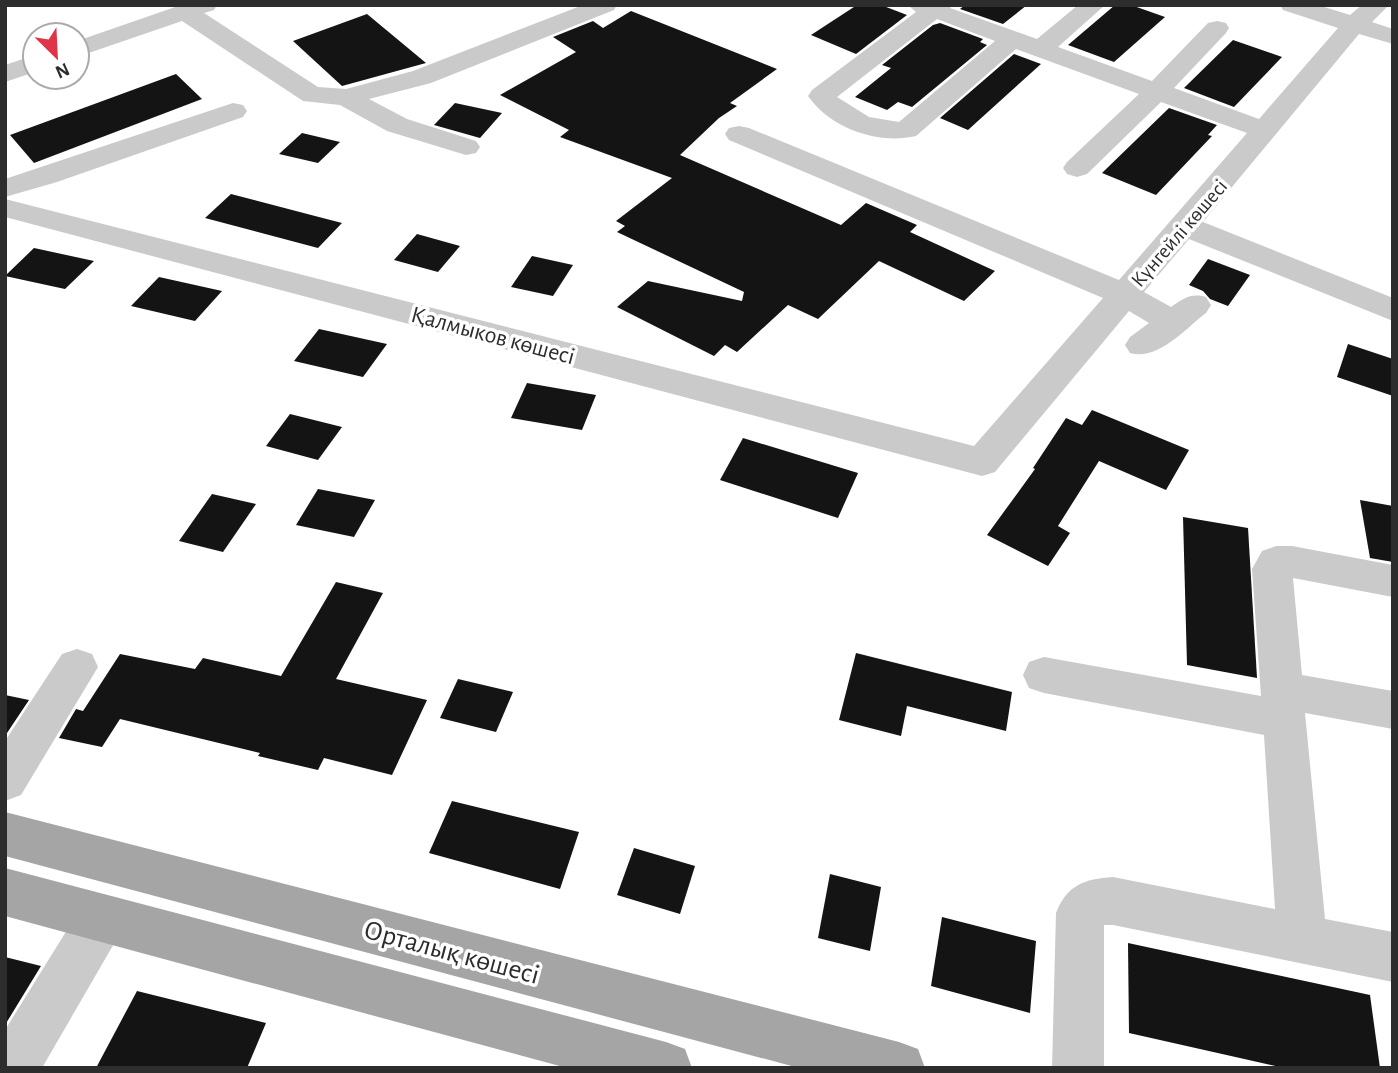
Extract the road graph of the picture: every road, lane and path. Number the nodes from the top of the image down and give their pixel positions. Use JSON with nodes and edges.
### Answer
{"nodes":[{"id":1,"x":606,"y":5,"type":"edge"},
{"id":2,"x":1093,"y":5,"type":"edge"},
{"id":3,"x":1292,"y":5,"type":"edge"},
{"id":4,"x":931,"y":7,"type":"edge"},
{"id":5,"x":195,"y":9,"type":"edge"},
{"id":6,"x":1365,"y":15,"type":"edge"},
{"id":7,"x":1217,"y":28,"type":"dead end"},
{"id":8,"x":1393,"y":37,"type":"edge"},
{"id":9,"x":1012,"y":39,"type":"junction"},
{"id":10,"x":91,"y":44,"type":"edge"},
{"id":11,"x":1040,"y":49,"type":"junction"},
{"id":12,"x":1156,"y":92,"type":"junction"},
{"id":13,"x":346,"y":97,"type":"junction"},
{"id":14,"x":233,"y":111,"type":"dead end"},
{"id":15,"x":1266,"y":131,"type":"junction"},
{"id":16,"x":739,"y":134,"type":"dead end"},
{"id":17,"x":466,"y":147,"type":"dead end"},
{"id":18,"x":1077,"y":168,"type":"dead end"},
{"id":19,"x":5,"y":188,"type":"edge"},
{"id":20,"x":5,"y":208,"type":"edge"},
{"id":21,"x":1185,"y":226,"type":"junction"},
{"id":22,"x":1125,"y":295,"type":"junction"},
{"id":23,"x":1393,"y":310,"type":"edge"},
{"id":24,"x":1142,"y":345,"type":"dead end"},
{"id":25,"x":982,"y":463,"type":"joint"},
{"id":26,"x":1393,"y":581,"type":"edge"},
{"id":27,"x":77,"y":667,"type":"dead end"},
{"id":28,"x":1044,"y":675,"type":"dead end"},
{"id":29,"x":1284,"y":705,"type":"junction"},
{"id":30,"x":1393,"y":710,"type":"edge"},
{"id":31,"x":5,"y":780,"type":"edge"},
{"id":32,"x":5,"y":834,"type":"edge"},
{"id":33,"x":5,"y":892,"type":"edge"},
{"id":34,"x":102,"y":918,"type":"junction"},
{"id":35,"x":1302,"y":938,"type":"junction"},
{"id":36,"x":1393,"y":957,"type":"edge"},
{"id":37,"x":12,"y":1068,"type":"edge"},
{"id":38,"x":666,"y":1068,"type":"edge"},
{"id":39,"x":899,"y":1068,"type":"edge"},
{"id":40,"x":1078,"y":1068,"type":"edge"}],
"edges":[{"from":1,"to":13,"type":"street"},
{"from":2,"to":11,"type":"street"},
{"from":3,"to":6,"type":"street"},
{"from":4,"to":9,"type":"street"},
{"from":4,"to":9,"type":"street"},
{"from":5,"to":10,"type":"street"},
{"from":5,"to":13,"type":"street"},
{"from":6,"to":8,"type":"street"},
{"from":6,"to":15,"type":"street","name":"Күнгейлі көшесі"},
{"from":7,"to":12,"type":"street"},
{"from":9,"to":11,"type":"street"},
{"from":11,"to":12,"type":"street"},
{"from":12,"to":15,"type":"street"},
{"from":12,"to":18,"type":"street"},
{"from":13,"to":17,"type":"street"},
{"from":14,"to":19,"type":"street"},
{"from":15,"to":21,"type":"street","name":"Күнгейлі көшесі"},
{"from":16,"to":22,"type":"street"},
{"from":20,"to":25,"type":"street","name":"Қалмыков көшесі"},
{"from":21,"to":22,"type":"street","name":"Күнгейлі көшесі"},
{"from":21,"to":23,"type":"street"},
{"from":22,"to":24,"type":"street"},
{"from":22,"to":25,"type":"street","name":"Күнгейлі көшесі"},
{"from":26,"to":29,"type":"street"},
{"from":27,"to":31,"type":"street"},
{"from":28,"to":29,"type":"street"},
{"from":29,"to":30,"type":"street"},
{"from":29,"to":35,"type":"street"},
{"from":32,"to":39,"type":"main road","name":"Орталық көшесі"},
{"from":33,"to":34,"type":"main road"},
{"from":34,"to":37,"type":"street"},
{"from":34,"to":38,"type":"main road"},
{"from":35,"to":36,"type":"street"},
{"from":35,"to":40,"type":"street"}]}
